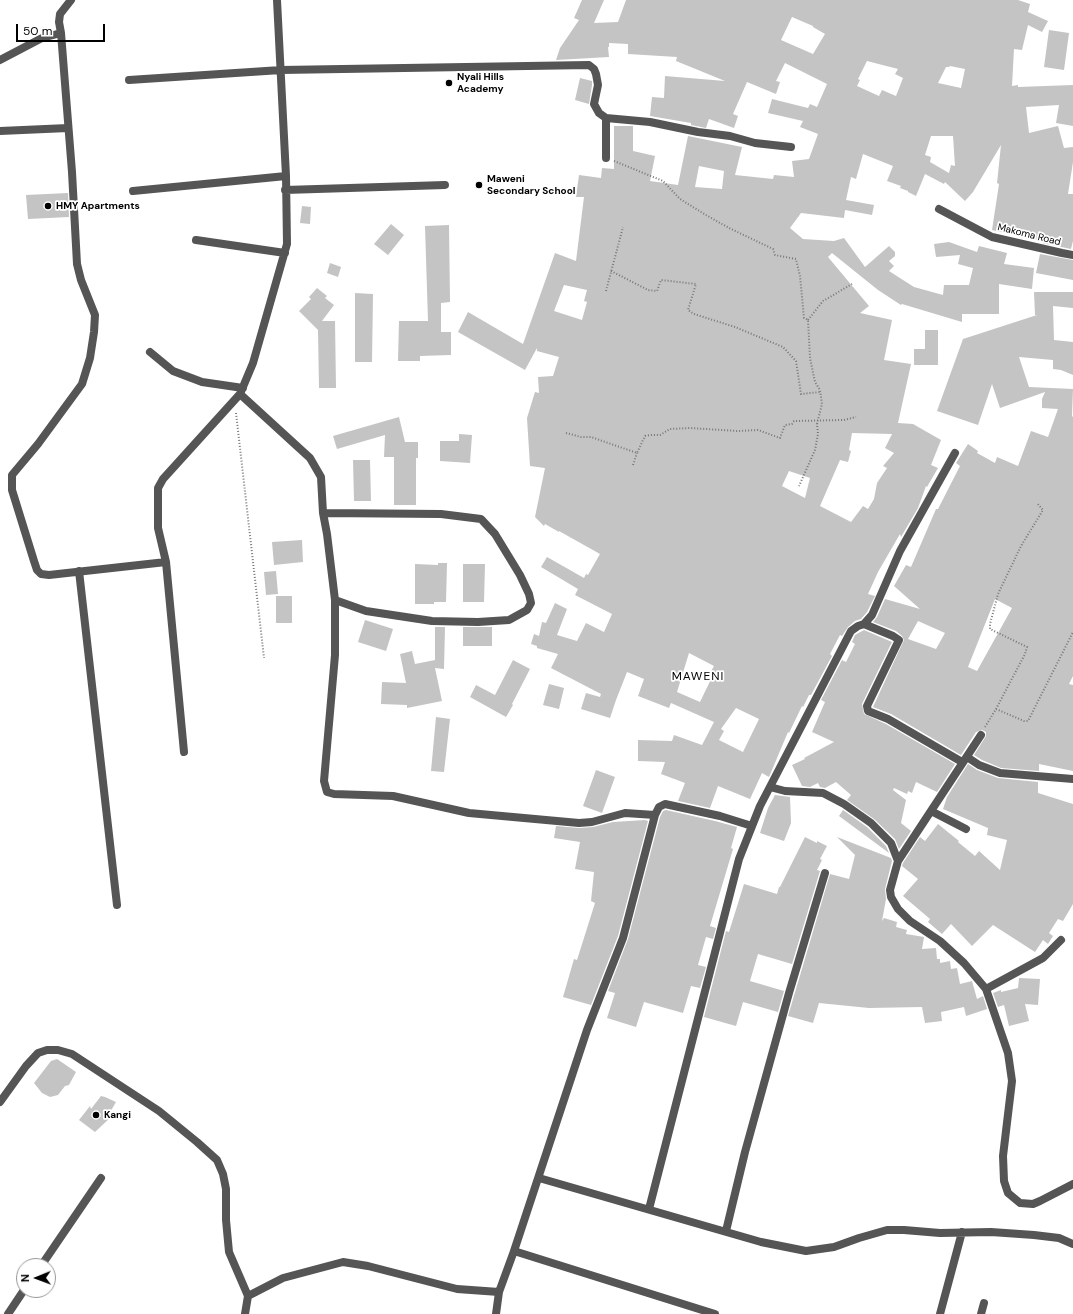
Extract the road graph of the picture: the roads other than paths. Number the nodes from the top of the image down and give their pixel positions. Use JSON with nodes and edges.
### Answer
{"nodes":[{"id":1,"x":71,"y":0,"type":"edge"},
{"id":2,"x":277,"y":0,"type":"edge"},
{"id":3,"x":61,"y":33,"type":"junction"},
{"id":4,"x":0,"y":60,"type":"edge"},
{"id":5,"x":281,"y":70,"type":"junction"},
{"id":6,"x":129,"y":80,"type":"dead end"},
{"id":7,"x":606,"y":118,"type":"junction"},
{"id":8,"x":68,"y":128,"type":"junction"},
{"id":9,"x":0,"y":131,"type":"edge"},
{"id":10,"x":791,"y":147,"type":"dead end"},
{"id":11,"x":606,"y":158,"type":"road end"},
{"id":12,"x":286,"y":176,"type":"junction"},
{"id":13,"x":445,"y":185,"type":"dead end"},
{"id":14,"x":285,"y":190,"type":"junction"},
{"id":15,"x":133,"y":191,"type":"dead end"},
{"id":16,"x":939,"y":209,"type":"dead end"},
{"id":17,"x":196,"y":240,"type":"dead end"},
{"id":18,"x":285,"y":253,"type":"junction"},
{"id":19,"x":1073,"y":255,"type":"edge"},
{"id":20,"x":150,"y":352,"type":"dead end"},
{"id":21,"x":239,"y":394,"type":"junction"},
{"id":22,"x":955,"y":453,"type":"dead end"},
{"id":23,"x":323,"y":513,"type":"junction"},
{"id":24,"x":166,"y":562,"type":"junction"},
{"id":25,"x":79,"y":571,"type":"junction"},
{"id":26,"x":335,"y":600,"type":"junction"},
{"id":27,"x":864,"y":624,"type":"junction"},
{"id":28,"x":980,"y":735,"type":"road end"},
{"id":29,"x":184,"y":752,"type":"dead end"},
{"id":30,"x":964,"y":760,"type":"junction"},
{"id":31,"x":1073,"y":779,"type":"edge"},
{"id":32,"x":770,"y":787,"type":"junction"},
{"id":33,"x":931,"y":811,"type":"junction"},
{"id":34,"x":655,"y":815,"type":"junction"},
{"id":35,"x":752,"y":826,"type":"junction"},
{"id":36,"x":966,"y":830,"type":"dead end"},
{"id":37,"x":898,"y":861,"type":"junction"},
{"id":38,"x":824,"y":873,"type":"dead end"},
{"id":39,"x":117,"y":905,"type":"dead end"},
{"id":40,"x":1060,"y":940,"type":"dead end"},
{"id":41,"x":986,"y":989,"type":"junction"},
{"id":42,"x":0,"y":1102,"type":"edge"},
{"id":43,"x":100,"y":1178,"type":"dead end"},
{"id":44,"x":539,"y":1178,"type":"junction"},
{"id":45,"x":1073,"y":1184,"type":"edge"},
{"id":46,"x":649,"y":1209,"type":"junction"},
{"id":47,"x":726,"y":1231,"type":"junction"},
{"id":48,"x":962,"y":1232,"type":"junction"},
{"id":49,"x":1073,"y":1244,"type":"edge"},
{"id":50,"x":514,"y":1251,"type":"junction"},
{"id":51,"x":46,"y":1258,"type":"edge"},
{"id":52,"x":500,"y":1292,"type":"junction"},
{"id":53,"x":248,"y":1296,"type":"junction"},
{"id":54,"x":19,"y":1298,"type":"edge"},
{"id":55,"x":984,"y":1303,"type":"dead end"},
{"id":56,"x":8,"y":1314,"type":"edge"},
{"id":57,"x":245,"y":1314,"type":"edge"},
{"id":58,"x":496,"y":1314,"type":"edge"},
{"id":59,"x":715,"y":1314,"type":"edge"},
{"id":60,"x":940,"y":1314,"type":"edge"},
{"id":61,"x":981,"y":1314,"type":"edge"}],
"edges":[{"from":1,"to":3,"type":"street"},
{"from":2,"to":5,"type":"street"},
{"from":3,"to":4,"type":"street"},
{"from":3,"to":8,"type":"street"},
{"from":5,"to":6,"type":"street"},
{"from":5,"to":7,"type":"street"},
{"from":5,"to":12,"type":"street"},
{"from":7,"to":10,"type":"street"},
{"from":7,"to":11,"type":"street"},
{"from":8,"to":9,"type":"street"},
{"from":8,"to":25,"type":"street"},
{"from":12,"to":14,"type":"street"},
{"from":12,"to":15,"type":"street"},
{"from":13,"to":14,"type":"street"},
{"from":14,"to":18,"type":"street"},
{"from":16,"to":19,"type":"street","name":"Makoma Road"},
{"from":17,"to":18,"type":"street"},
{"from":18,"to":21,"type":"street"},
{"from":20,"to":21,"type":"street"},
{"from":21,"to":23,"type":"street"},
{"from":21,"to":24,"type":"street"},
{"from":22,"to":27,"type":"street"},
{"from":23,"to":26,"type":"street"},
{"from":23,"to":26,"type":"street"},
{"from":24,"to":25,"type":"street"},
{"from":24,"to":29,"type":"street"},
{"from":25,"to":39,"type":"street"},
{"from":26,"to":34,"type":"street"},
{"from":27,"to":30,"type":"street"},
{"from":27,"to":32,"type":"street"},
{"from":28,"to":30,"type":"street"},
{"from":30,"to":31,"type":"street"},
{"from":30,"to":33,"type":"street"},
{"from":32,"to":35,"type":"street"},
{"from":32,"to":37,"type":"street"},
{"from":33,"to":36,"type":"street"},
{"from":33,"to":37,"type":"street"},
{"from":34,"to":35,"type":"street"},
{"from":34,"to":44,"type":"street"},
{"from":35,"to":46,"type":"street"},
{"from":37,"to":41,"type":"street"},
{"from":38,"to":47,"type":"street"},
{"from":40,"to":41,"type":"street"},
{"from":41,"to":45,"type":"street"},
{"from":42,"to":53,"type":"street"},
{"from":43,"to":51,"type":"street"},
{"from":44,"to":46,"type":"street"},
{"from":44,"to":50,"type":"street"},
{"from":46,"to":47,"type":"street"},
{"from":47,"to":48,"type":"street"},
{"from":48,"to":49,"type":"street"},
{"from":48,"to":60,"type":"street"},
{"from":50,"to":52,"type":"street"},
{"from":50,"to":59,"type":"street"},
{"from":52,"to":53,"type":"street"},
{"from":52,"to":58,"type":"street"},
{"from":53,"to":57,"type":"street"},
{"from":54,"to":56,"type":"street"},
{"from":55,"to":61,"type":"street"}]}
